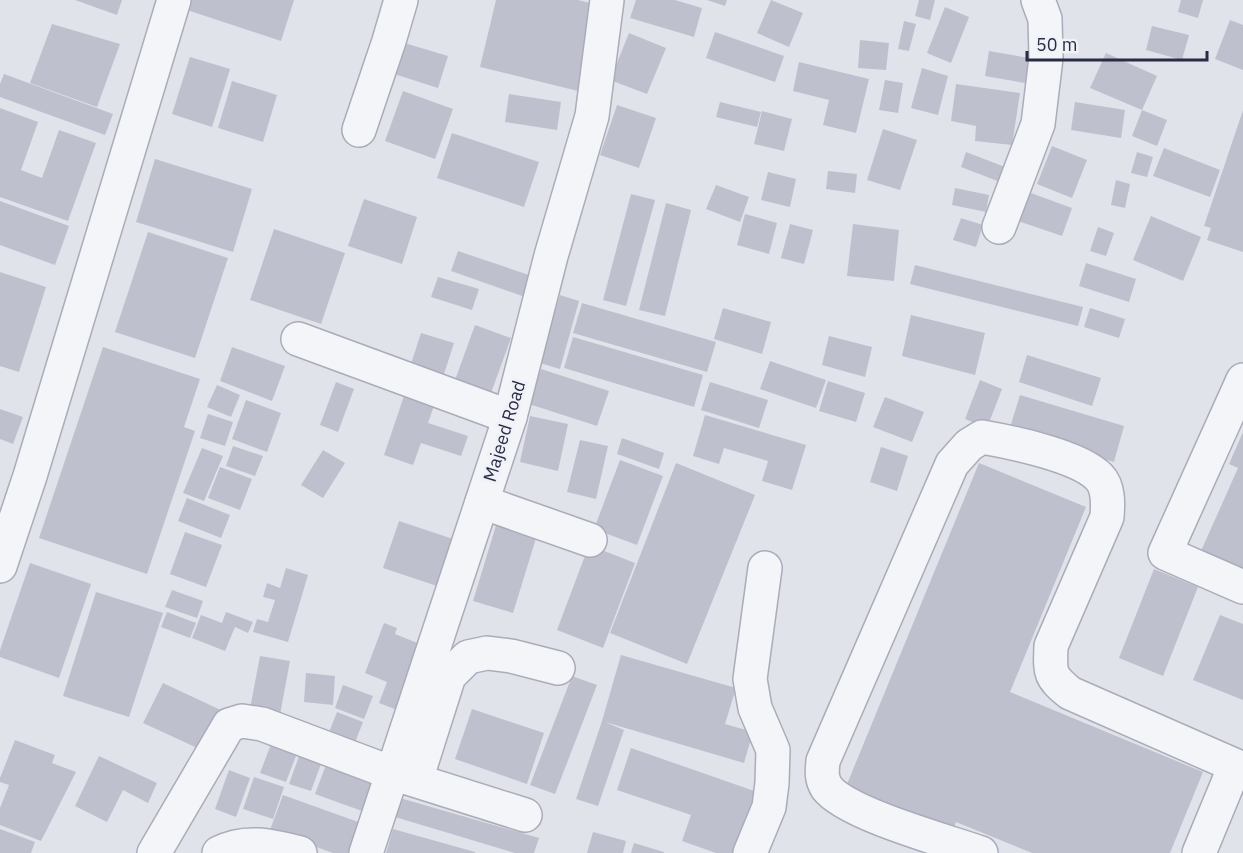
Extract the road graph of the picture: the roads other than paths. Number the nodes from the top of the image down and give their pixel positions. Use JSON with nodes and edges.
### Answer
{"nodes":[{"id":1,"x":174,"y":0,"type":"edge"},
{"id":2,"x":401,"y":0,"type":"edge"},
{"id":3,"x":607,"y":0,"type":"edge"},
{"id":4,"x":1038,"y":0,"type":"edge"},
{"id":5,"x":358,"y":130,"type":"dead end"},
{"id":6,"x":999,"y":226,"type":"dead end"},
{"id":7,"x":298,"y":339,"type":"dead end"},
{"id":8,"x":1243,"y":380,"type":"edge"},
{"id":9,"x":510,"y":417,"type":"junction"},
{"id":10,"x":482,"y":502,"type":"junction"},
{"id":11,"x":590,"y":540,"type":"dead end"},
{"id":12,"x":2,"y":555,"type":"edge"},
{"id":13,"x":765,"y":568,"type":"dead end"},
{"id":14,"x":1243,"y":587,"type":"edge"},
{"id":15,"x":558,"y":668,"type":"dead end"},
{"id":16,"x":1239,"y":768,"type":"edge"},
{"id":17,"x":404,"y":776,"type":"junction"},
{"id":18,"x":525,"y":815,"type":"dead end"},
{"id":19,"x":154,"y":853,"type":"edge"},
{"id":20,"x":219,"y":853,"type":"edge"},
{"id":21,"x":300,"y":853,"type":"edge"},
{"id":22,"x":366,"y":853,"type":"edge"},
{"id":23,"x":750,"y":853,"type":"edge"},
{"id":24,"x":981,"y":853,"type":"edge"},
{"id":25,"x":1199,"y":853,"type":"edge"}],
"edges":[{"from":1,"to":12,"type":"street"},
{"from":2,"to":5,"type":"street"},
{"from":3,"to":9,"type":"street","name":"Majeed Road"},
{"from":4,"to":6,"type":"street"},
{"from":7,"to":9,"type":"street"},
{"from":8,"to":14,"type":"street"},
{"from":9,"to":10,"type":"street","name":"Majeed Road"},
{"from":10,"to":11,"type":"street"},
{"from":10,"to":17,"type":"street","name":"Majeed Road"},
{"from":13,"to":23,"type":"street"},
{"from":15,"to":17,"type":"street"},
{"from":16,"to":24,"type":"street"},
{"from":16,"to":25,"type":"street"},
{"from":17,"to":18,"type":"street"},
{"from":17,"to":19,"type":"street"},
{"from":17,"to":22,"type":"street","name":"Majeed Road"},
{"from":20,"to":21,"type":"street"}]}
